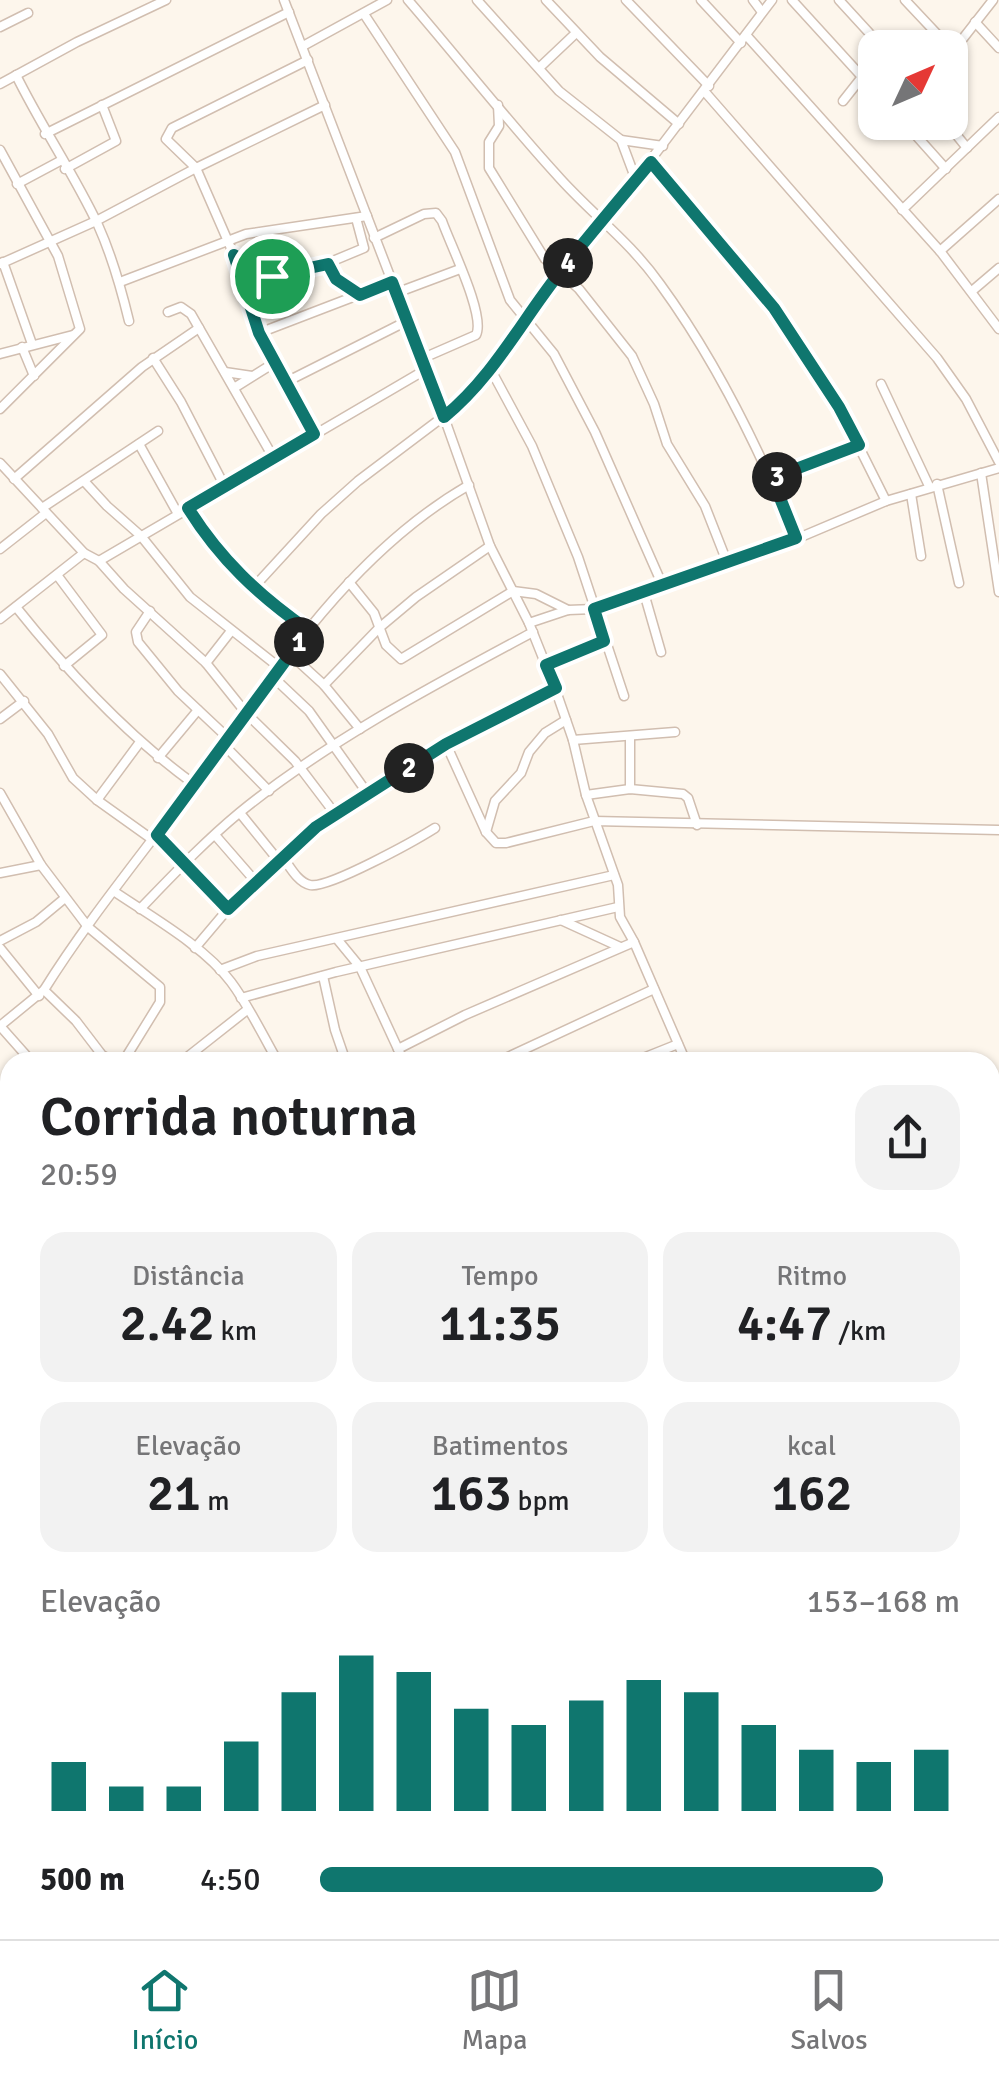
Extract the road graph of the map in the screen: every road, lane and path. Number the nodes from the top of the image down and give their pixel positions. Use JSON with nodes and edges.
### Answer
{"nodes":[{"id":1,"x":166,"y":0,"type":"edge"},
{"id":2,"x":284,"y":0,"type":"edge"},
{"id":3,"x":387,"y":0,"type":"edge"},
{"id":4,"x":408,"y":0,"type":"edge"},
{"id":5,"x":477,"y":0,"type":"edge"},
{"id":6,"x":546,"y":0,"type":"edge"},
{"id":7,"x":626,"y":0,"type":"edge"},
{"id":8,"x":701,"y":0,"type":"edge"},
{"id":9,"x":752,"y":0,"type":"edge"},
{"id":10,"x":772,"y":0,"type":"edge"},
{"id":11,"x":792,"y":0,"type":"edge"},
{"id":12,"x":839,"y":0,"type":"edge"},
{"id":13,"x":906,"y":0,"type":"edge"},
{"id":14,"x":987,"y":2,"type":"edge"},
{"id":15,"x":288,"y":12,"type":"junction"},
{"id":16,"x":762,"y":12,"type":"junction"},
{"id":17,"x":28,"y":13,"type":"dead end"},
{"id":18,"x":364,"y":14,"type":"junction"},
{"id":19,"x":976,"y":22,"type":"junction"},
{"id":20,"x":0,"y":27,"type":"edge"},
{"id":21,"x":866,"y":30,"type":"edge"},
{"id":22,"x":932,"y":30,"type":"edge"},
{"id":23,"x":968,"y":32,"type":"edge"},
{"id":24,"x":576,"y":33,"type":"junction"},
{"id":25,"x":743,"y":39,"type":"junction"},
{"id":26,"x":302,"y":46,"type":"junction"},
{"id":27,"x":999,"y":48,"type":"edge"},
{"id":28,"x":308,"y":60,"type":"junction"},
{"id":29,"x":539,"y":68,"type":"junction"},
{"id":30,"x":858,"y":73,"type":"edge"},
{"id":31,"x":16,"y":75,"type":"junction"},
{"id":32,"x":858,"y":82,"type":"edge"},
{"id":33,"x":0,"y":84,"type":"edge"},
{"id":34,"x":707,"y":89,"type":"junction"},
{"id":35,"x":843,"y":101,"type":"dead end"},
{"id":36,"x":102,"y":105,"type":"junction"},
{"id":37,"x":325,"y":105,"type":"junction"},
{"id":38,"x":498,"y":105,"type":"junction"},
{"id":39,"x":999,"y":117,"type":"edge"},
{"id":40,"x":679,"y":124,"type":"junction"},
{"id":41,"x":45,"y":134,"type":"junction"},
{"id":42,"x":621,"y":140,"type":"junction"},
{"id":43,"x":920,"y":140,"type":"edge"},
{"id":44,"x":961,"y":140,"type":"edge"},
{"id":45,"x":663,"y":146,"type":"junction"},
{"id":46,"x":967,"y":148,"type":"junction"},
{"id":47,"x":0,"y":150,"type":"edge"},
{"id":48,"x":651,"y":162,"type":"junction"},
{"id":49,"x":63,"y":165,"type":"junction"},
{"id":50,"x":196,"y":168,"type":"junction"},
{"id":51,"x":946,"y":169,"type":"junction"},
{"id":52,"x":636,"y":180,"type":"junction"},
{"id":53,"x":18,"y":184,"type":"junction"},
{"id":54,"x":999,"y":199,"type":"edge"},
{"id":55,"x":902,"y":210,"type":"junction"},
{"id":56,"x":367,"y":216,"type":"junction"},
{"id":57,"x":356,"y":218,"type":"junction"},
{"id":58,"x":605,"y":220,"type":"junction"},
{"id":59,"x":96,"y":221,"type":"junction"},
{"id":60,"x":62,"y":237,"type":"junction"},
{"id":61,"x":374,"y":238,"type":"junction"},
{"id":62,"x":228,"y":241,"type":"junction"},
{"id":63,"x":48,"y":243,"type":"junction"},
{"id":64,"x":940,"y":251,"type":"junction"},
{"id":65,"x":234,"y":255,"type":"junction"},
{"id":66,"x":58,"y":256,"type":"junction"},
{"id":67,"x":2,"y":263,"type":"edge"},
{"id":68,"x":328,"y":264,"type":"junction"},
{"id":69,"x":999,"y":268,"type":"edge"},
{"id":70,"x":460,"y":269,"type":"junction"},
{"id":71,"x":560,"y":272,"type":"junction"},
{"id":72,"x":120,"y":282,"type":"junction"},
{"id":73,"x":392,"y":282,"type":"junction"},
{"id":74,"x":972,"y":290,"type":"junction"},
{"id":75,"x":396,"y":293,"type":"junction"},
{"id":76,"x":360,"y":295,"type":"junction"},
{"id":77,"x":168,"y":312,"type":"dead end"},
{"id":78,"x":129,"y":321,"type":"dead end"},
{"id":79,"x":406,"y":321,"type":"junction"},
{"id":80,"x":528,"y":322,"type":"junction"},
{"id":81,"x":199,"y":328,"type":"junction"},
{"id":82,"x":999,"y":328,"type":"edge"},
{"id":83,"x":259,"y":333,"type":"junction"},
{"id":84,"x":74,"y":335,"type":"junction"},
{"id":85,"x":27,"y":345,"type":"junction"},
{"id":86,"x":0,"y":354,"type":"edge"},
{"id":87,"x":154,"y":358,"type":"junction"},
{"id":88,"x":421,"y":359,"type":"junction"},
{"id":89,"x":274,"y":364,"type":"junction"},
{"id":90,"x":426,"y":370,"type":"junction"},
{"id":91,"x":491,"y":370,"type":"junction"},
{"id":92,"x":224,"y":372,"type":"junction"},
{"id":93,"x":34,"y":376,"type":"junction"},
{"id":94,"x":252,"y":376,"type":"junction"},
{"id":95,"x":284,"y":383,"type":"junction"},
{"id":96,"x":880,"y":384,"type":"dead end"},
{"id":97,"x":234,"y":388,"type":"junction"},
{"id":98,"x":0,"y":409,"type":"edge"},
{"id":99,"x":444,"y":417,"type":"junction"},
{"id":100,"x":158,"y":432,"type":"dead end"},
{"id":101,"x":314,"y":434,"type":"junction"},
{"id":102,"x":139,"y":444,"type":"junction"},
{"id":103,"x":859,"y":445,"type":"junction"},
{"id":104,"x":273,"y":457,"type":"junction"},
{"id":105,"x":999,"y":465,"type":"edge"},
{"id":106,"x":2,"y":470,"type":"edge"},
{"id":107,"x":981,"y":473,"type":"junction"},
{"id":108,"x":772,"y":478,"type":"junction"},
{"id":109,"x":14,"y":479,"type":"junction"},
{"id":110,"x":84,"y":481,"type":"junction"},
{"id":111,"x":224,"y":485,"type":"junction"},
{"id":112,"x":469,"y":485,"type":"junction"},
{"id":113,"x":934,"y":485,"type":"junction"},
{"id":114,"x":911,"y":494,"type":"junction"},
{"id":115,"x":886,"y":502,"type":"junction"},
{"id":116,"x":188,"y":508,"type":"junction"},
{"id":117,"x":44,"y":511,"type":"junction"},
{"id":118,"x":178,"y":514,"type":"junction"},
{"id":119,"x":141,"y":536,"type":"junction"},
{"id":120,"x":796,"y":538,"type":"junction"},
{"id":121,"x":490,"y":546,"type":"junction"},
{"id":122,"x":0,"y":549,"type":"edge"},
{"id":123,"x":84,"y":554,"type":"junction"},
{"id":124,"x":921,"y":556,"type":"dead end"},
{"id":125,"x":99,"y":561,"type":"junction"},
{"id":126,"x":727,"y":562,"type":"junction"},
{"id":127,"x":57,"y":575,"type":"junction"},
{"id":128,"x":349,"y":582,"type":"junction"},
{"id":129,"x":959,"y":583,"type":"dead end"},
{"id":130,"x":662,"y":584,"type":"junction"},
{"id":131,"x":253,"y":588,"type":"junction"},
{"id":132,"x":512,"y":591,"type":"junction"},
{"id":133,"x":999,"y":592,"type":"edge"},
{"id":134,"x":644,"y":593,"type":"junction"},
{"id":135,"x":16,"y":607,"type":"junction"},
{"id":136,"x":594,"y":609,"type":"junction"},
{"id":137,"x":568,"y":610,"type":"junction"},
{"id":138,"x":150,"y":612,"type":"junction"},
{"id":139,"x":0,"y":619,"type":"edge"},
{"id":140,"x":378,"y":628,"type":"junction"},
{"id":141,"x":531,"y":628,"type":"junction"},
{"id":142,"x":308,"y":630,"type":"junction"},
{"id":143,"x":231,"y":631,"type":"junction"},
{"id":144,"x":604,"y":641,"type":"junction"},
{"id":145,"x":661,"y":652,"type":"dead end"},
{"id":146,"x":290,"y":654,"type":"junction"},
{"id":147,"x":206,"y":663,"type":"junction"},
{"id":148,"x":546,"y":665,"type":"junction"},
{"id":149,"x":64,"y":666,"type":"junction"},
{"id":150,"x":280,"y":668,"type":"junction"},
{"id":151,"x":0,"y":674,"type":"edge"},
{"id":152,"x":273,"y":676,"type":"junction"},
{"id":153,"x":324,"y":685,"type":"junction"},
{"id":154,"x":556,"y":688,"type":"junction"},
{"id":155,"x":624,"y":696,"type":"dead end"},
{"id":156,"x":24,"y":701,"type":"junction"},
{"id":157,"x":198,"y":710,"type":"junction"},
{"id":158,"x":246,"y":713,"type":"junction"},
{"id":159,"x":0,"y":719,"type":"edge"},
{"id":160,"x":566,"y":720,"type":"junction"},
{"id":161,"x":360,"y":729,"type":"junction"},
{"id":162,"x":675,"y":732,"type":"dead end"},
{"id":163,"x":630,"y":736,"type":"junction"},
{"id":164,"x":574,"y":740,"type":"junction"},
{"id":165,"x":140,"y":742,"type":"junction"},
{"id":166,"x":226,"y":742,"type":"junction"},
{"id":167,"x":446,"y":744,"type":"junction"},
{"id":168,"x":335,"y":745,"type":"junction"},
{"id":169,"x":158,"y":758,"type":"junction"},
{"id":170,"x":302,"y":770,"type":"junction"},
{"id":171,"x":194,"y":784,"type":"junction"},
{"id":172,"x":630,"y":789,"type":"junction"},
{"id":173,"x":269,"y":791,"type":"junction"},
{"id":174,"x":0,"y":793,"type":"edge"},
{"id":175,"x":368,"y":794,"type":"junction"},
{"id":176,"x":586,"y":795,"type":"junction"},
{"id":177,"x":97,"y":800,"type":"junction"},
{"id":178,"x":240,"y":813,"type":"junction"},
{"id":179,"x":336,"y":814,"type":"junction"},
{"id":180,"x":594,"y":821,"type":"junction"},
{"id":181,"x":697,"y":825,"type":"junction"},
{"id":182,"x":436,"y":828,"type":"dead end"},
{"id":183,"x":999,"y":830,"type":"edge"},
{"id":184,"x":486,"y":832,"type":"junction"},
{"id":185,"x":215,"y":835,"type":"junction"},
{"id":186,"x":155,"y":838,"type":"junction"},
{"id":187,"x":280,"y":858,"type":"junction"},
{"id":188,"x":185,"y":863,"type":"junction"},
{"id":189,"x":41,"y":864,"type":"junction"},
{"id":190,"x":0,"y":873,"type":"edge"},
{"id":191,"x":614,"y":875,"type":"junction"},
{"id":192,"x":256,"y":882,"type":"junction"},
{"id":193,"x":115,"y":892,"type":"junction"},
{"id":194,"x":65,"y":898,"type":"junction"},
{"id":195,"x":618,"y":907,"type":"junction"},
{"id":196,"x":140,"y":909,"type":"junction"},
{"id":197,"x":228,"y":909,"type":"junction"},
{"id":198,"x":562,"y":920,"type":"junction"},
{"id":199,"x":88,"y":927,"type":"junction"},
{"id":200,"x":336,"y":939,"type":"junction"},
{"id":201,"x":634,"y":942,"type":"junction"},
{"id":202,"x":0,"y":944,"type":"edge"},
{"id":203,"x":620,"y":946,"type":"junction"},
{"id":204,"x":194,"y":948,"type":"junction"},
{"id":205,"x":360,"y":967,"type":"junction"},
{"id":206,"x":220,"y":970,"type":"junction"},
{"id":207,"x":323,"y":976,"type":"junction"},
{"id":208,"x":654,"y":989,"type":"junction"},
{"id":209,"x":42,"y":993,"type":"junction"},
{"id":210,"x":241,"y":998,"type":"junction"},
{"id":211,"x":246,"y":1010,"type":"junction"},
{"id":212,"x":678,"y":1044,"type":"junction"},
{"id":213,"x":398,"y":1050,"type":"joint"},
{"id":214,"x":23,"y":1052,"type":"edge"},
{"id":215,"x":95,"y":1052,"type":"edge"},
{"id":216,"x":129,"y":1052,"type":"edge"},
{"id":217,"x":194,"y":1052,"type":"edge"},
{"id":218,"x":272,"y":1052,"type":"edge"},
{"id":219,"x":343,"y":1052,"type":"edge"},
{"id":220,"x":520,"y":1052,"type":"edge"},
{"id":221,"x":658,"y":1052,"type":"edge"},
{"id":222,"x":682,"y":1052,"type":"edge"}],
"edges":[{"from":1,"to":31,"type":"street"},
{"from":2,"to":15,"type":"street"},
{"from":3,"to":18,"type":"street"},
{"from":4,"to":38,"type":"street"},
{"from":5,"to":29,"type":"street"},
{"from":6,"to":24,"type":"street"},
{"from":7,"to":34,"type":"street"},
{"from":8,"to":25,"type":"street"},
{"from":9,"to":16,"type":"street"},
{"from":10,"to":16,"type":"street"},
{"from":11,"to":30,"type":"street"},
{"from":12,"to":21,"type":"street"},
{"from":13,"to":22,"type":"street"},
{"from":14,"to":19,"type":"street"},
{"from":15,"to":26,"type":"street"},
{"from":15,"to":36,"type":"street"},
{"from":16,"to":25,"type":"street"},
{"from":17,"to":20,"type":"street"},
{"from":18,"to":26,"type":"street"},
{"from":18,"to":80,"type":"street"},
{"from":19,"to":23,"type":"street"},
{"from":19,"to":27,"type":"street"},
{"from":24,"to":29,"type":"street"},
{"from":24,"to":40,"type":"street"},
{"from":25,"to":34,"type":"street"},
{"from":25,"to":55,"type":"street"},
{"from":26,"to":28,"type":"street"},
{"from":28,"to":37,"type":"street"},
{"from":28,"to":50,"type":"street"},
{"from":29,"to":42,"type":"street"},
{"from":31,"to":33,"type":"street"},
{"from":31,"to":41,"type":"street"},
{"from":32,"to":35,"type":"street"},
{"from":34,"to":40,"type":"street"},
{"from":34,"to":105,"type":"street"},
{"from":36,"to":41,"type":"street"},
{"from":36,"to":49,"type":"street"},
{"from":37,"to":50,"type":"street"},
{"from":37,"to":56,"type":"street"},
{"from":38,"to":58,"type":"street"},
{"from":38,"to":71,"type":"street"},
{"from":39,"to":46,"type":"street"},
{"from":40,"to":45,"type":"street"},
{"from":41,"to":49,"type":"street"},
{"from":42,"to":45,"type":"street"},
{"from":42,"to":52,"type":"street"},
{"from":43,"to":51,"type":"street"},
{"from":44,"to":46,"type":"street"},
{"from":45,"to":48,"type":"street"},
{"from":46,"to":51,"type":"street"},
{"from":47,"to":53,"type":"street"},
{"from":48,"to":52,"type":"street"},
{"from":48,"to":103,"type":"street"},
{"from":49,"to":53,"type":"street"},
{"from":49,"to":59,"type":"street"},
{"from":50,"to":59,"type":"street"},
{"from":50,"to":62,"type":"street"},
{"from":51,"to":55,"type":"street"},
{"from":52,"to":58,"type":"street"},
{"from":53,"to":63,"type":"street"},
{"from":54,"to":64,"type":"street"},
{"from":55,"to":64,"type":"street"},
{"from":56,"to":57,"type":"street"},
{"from":56,"to":61,"type":"street"},
{"from":57,"to":62,"type":"street"},
{"from":57,"to":68,"type":"street"},
{"from":58,"to":71,"type":"street"},
{"from":58,"to":108,"type":"street"},
{"from":59,"to":60,"type":"street"},
{"from":59,"to":72,"type":"street"},
{"from":60,"to":63,"type":"street"},
{"from":60,"to":66,"type":"street"},
{"from":61,"to":70,"type":"street"},
{"from":61,"to":73,"type":"street"},
{"from":62,"to":65,"type":"street"},
{"from":62,"to":72,"type":"street"},
{"from":63,"to":66,"type":"street"},
{"from":63,"to":67,"type":"street"},
{"from":64,"to":74,"type":"street"},
{"from":65,"to":68,"type":"street"},
{"from":65,"to":83,"type":"street"},
{"from":66,"to":84,"type":"street"},
{"from":67,"to":85,"type":"street"},
{"from":68,"to":76,"type":"street"},
{"from":69,"to":74,"type":"street"},
{"from":70,"to":75,"type":"street"},
{"from":70,"to":88,"type":"street"},
{"from":71,"to":80,"type":"street"},
{"from":71,"to":126,"type":"street"},
{"from":72,"to":78,"type":"street"},
{"from":73,"to":75,"type":"street"},
{"from":73,"to":76,"type":"street"},
{"from":74,"to":82,"type":"street"},
{"from":75,"to":79,"type":"street"},
{"from":76,"to":83,"type":"street"},
{"from":77,"to":81,"type":"street"},
{"from":79,"to":88,"type":"street"},
{"from":79,"to":95,"type":"street"},
{"from":80,"to":91,"type":"street"},
{"from":80,"to":130,"type":"street"},
{"from":81,"to":87,"type":"street"},
{"from":81,"to":92,"type":"street"},
{"from":83,"to":89,"type":"street"},
{"from":84,"to":85,"type":"street"},
{"from":84,"to":93,"type":"street"},
{"from":85,"to":86,"type":"street"},
{"from":85,"to":93,"type":"street"},
{"from":87,"to":109,"type":"street"},
{"from":87,"to":111,"type":"street"},
{"from":88,"to":90,"type":"street"},
{"from":89,"to":94,"type":"street"},
{"from":89,"to":95,"type":"street"},
{"from":90,"to":99,"type":"street"},
{"from":90,"to":101,"type":"street"},
{"from":91,"to":99,"type":"street"},
{"from":91,"to":136,"type":"street"},
{"from":92,"to":94,"type":"street"},
{"from":92,"to":97,"type":"street"},
{"from":93,"to":98,"type":"street"},
{"from":94,"to":97,"type":"street"},
{"from":95,"to":101,"type":"street"},
{"from":96,"to":113,"type":"street"},
{"from":97,"to":104,"type":"street"},
{"from":99,"to":112,"type":"street"},
{"from":99,"to":131,"type":"street"},
{"from":100,"to":102,"type":"street"},
{"from":101,"to":104,"type":"street"},
{"from":102,"to":110,"type":"street"},
{"from":102,"to":118,"type":"street"},
{"from":103,"to":108,"type":"street"},
{"from":103,"to":115,"type":"street"},
{"from":104,"to":111,"type":"street"},
{"from":105,"to":107,"type":"street"},
{"from":106,"to":109,"type":"street"},
{"from":107,"to":113,"type":"street"},
{"from":107,"to":133,"type":"street"},
{"from":108,"to":120,"type":"street"},
{"from":109,"to":117,"type":"street"},
{"from":110,"to":117,"type":"street"},
{"from":110,"to":119,"type":"street"},
{"from":111,"to":116,"type":"street"},
{"from":112,"to":121,"type":"street"},
{"from":112,"to":128,"type":"street"},
{"from":113,"to":114,"type":"street"},
{"from":113,"to":129,"type":"street"},
{"from":114,"to":115,"type":"street"},
{"from":114,"to":124,"type":"street"},
{"from":115,"to":120,"type":"street"},
{"from":116,"to":118,"type":"street"},
{"from":116,"to":131,"type":"street"},
{"from":117,"to":122,"type":"street"},
{"from":117,"to":123,"type":"street"},
{"from":118,"to":119,"type":"street"},
{"from":119,"to":125,"type":"street"},
{"from":119,"to":143,"type":"street"},
{"from":120,"to":126,"type":"street"},
{"from":121,"to":132,"type":"street"},
{"from":121,"to":140,"type":"street"},
{"from":123,"to":125,"type":"street"},
{"from":123,"to":127,"type":"street"},
{"from":125,"to":138,"type":"street"},
{"from":126,"to":130,"type":"street"},
{"from":127,"to":135,"type":"street"},
{"from":127,"to":149,"type":"street"},
{"from":128,"to":140,"type":"street"},
{"from":128,"to":142,"type":"street"},
{"from":130,"to":134,"type":"street"},
{"from":131,"to":142,"type":"street"},
{"from":132,"to":137,"type":"street"},
{"from":132,"to":140,"type":"street"},
{"from":132,"to":141,"type":"street"},
{"from":134,"to":136,"type":"street"},
{"from":134,"to":145,"type":"street"},
{"from":135,"to":139,"type":"street"},
{"from":135,"to":149,"type":"street"},
{"from":136,"to":137,"type":"street"},
{"from":136,"to":144,"type":"street"},
{"from":137,"to":141,"type":"street"},
{"from":138,"to":147,"type":"street"},
{"from":138,"to":157,"type":"street"},
{"from":140,"to":153,"type":"street"},
{"from":141,"to":148,"type":"street"},
{"from":141,"to":161,"type":"street"},
{"from":142,"to":146,"type":"street"},
{"from":143,"to":147,"type":"street"},
{"from":143,"to":150,"type":"street"},
{"from":144,"to":148,"type":"street"},
{"from":144,"to":155,"type":"street"},
{"from":146,"to":150,"type":"street"},
{"from":146,"to":153,"type":"street"},
{"from":147,"to":158,"type":"street"},
{"from":148,"to":154,"type":"street"},
{"from":149,"to":165,"type":"street"},
{"from":150,"to":152,"type":"street"},
{"from":151,"to":156,"type":"street"},
{"from":152,"to":158,"type":"street"},
{"from":152,"to":168,"type":"street"},
{"from":153,"to":161,"type":"street"},
{"from":154,"to":160,"type":"street"},
{"from":154,"to":167,"type":"street"},
{"from":156,"to":159,"type":"street"},
{"from":156,"to":177,"type":"street"},
{"from":157,"to":166,"type":"street"},
{"from":157,"to":169,"type":"street"},
{"from":158,"to":166,"type":"street"},
{"from":158,"to":170,"type":"street"},
{"from":160,"to":164,"type":"street"},
{"from":160,"to":184,"type":"street"},
{"from":161,"to":168,"type":"street"},
{"from":162,"to":163,"type":"street"},
{"from":163,"to":164,"type":"street"},
{"from":163,"to":172,"type":"street"},
{"from":164,"to":176,"type":"street"},
{"from":165,"to":169,"type":"street"},
{"from":165,"to":177,"type":"street"},
{"from":166,"to":171,"type":"street"},
{"from":166,"to":173,"type":"street"},
{"from":167,"to":175,"type":"street"},
{"from":167,"to":184,"type":"street"},
{"from":168,"to":170,"type":"street"},
{"from":168,"to":175,"type":"street"},
{"from":169,"to":171,"type":"street"},
{"from":170,"to":173,"type":"street"},
{"from":170,"to":179,"type":"street"},
{"from":171,"to":186,"type":"street"},
{"from":172,"to":176,"type":"street"},
{"from":172,"to":181,"type":"street"},
{"from":173,"to":178,"type":"street"},
{"from":174,"to":189,"type":"street"},
{"from":175,"to":179,"type":"street"},
{"from":176,"to":180,"type":"street"},
{"from":177,"to":186,"type":"street"},
{"from":178,"to":185,"type":"street"},
{"from":178,"to":187,"type":"street"},
{"from":179,"to":187,"type":"street"},
{"from":180,"to":181,"type":"street"},
{"from":180,"to":184,"type":"street"},
{"from":180,"to":191,"type":"street"},
{"from":181,"to":183,"type":"street"},
{"from":182,"to":187,"type":"street"},
{"from":185,"to":188,"type":"street"},
{"from":185,"to":192,"type":"street"},
{"from":186,"to":188,"type":"street"},
{"from":186,"to":193,"type":"street"},
{"from":187,"to":192,"type":"street"},
{"from":188,"to":196,"type":"street"},
{"from":188,"to":197,"type":"street"},
{"from":189,"to":190,"type":"street"},
{"from":189,"to":194,"type":"street"},
{"from":191,"to":195,"type":"street"},
{"from":191,"to":200,"type":"street"},
{"from":192,"to":197,"type":"street"},
{"from":193,"to":196,"type":"street"},
{"from":193,"to":199,"type":"street"},
{"from":194,"to":199,"type":"street"},
{"from":194,"to":202,"type":"street"},
{"from":195,"to":198,"type":"street"},
{"from":195,"to":201,"type":"street"},
{"from":196,"to":204,"type":"street"},
{"from":197,"to":204,"type":"street"},
{"from":198,"to":203,"type":"street"},
{"from":198,"to":205,"type":"street"},
{"from":199,"to":209,"type":"street"},
{"from":199,"to":216,"type":"street"},
{"from":200,"to":205,"type":"street"},
{"from":200,"to":206,"type":"street"},
{"from":201,"to":203,"type":"street"},
{"from":201,"to":208,"type":"street"},
{"from":202,"to":209,"type":"street"},
{"from":203,"to":213,"type":"street"},
{"from":204,"to":206,"type":"street"},
{"from":205,"to":207,"type":"street"},
{"from":205,"to":213,"type":"street"},
{"from":206,"to":210,"type":"street"},
{"from":207,"to":210,"type":"street"},
{"from":207,"to":219,"type":"street"},
{"from":208,"to":212,"type":"street"},
{"from":208,"to":220,"type":"street"},
{"from":209,"to":214,"type":"street"},
{"from":209,"to":215,"type":"street"},
{"from":210,"to":211,"type":"street"},
{"from":211,"to":217,"type":"street"},
{"from":211,"to":218,"type":"street"},
{"from":212,"to":221,"type":"street"},
{"from":212,"to":222,"type":"street"}]}
